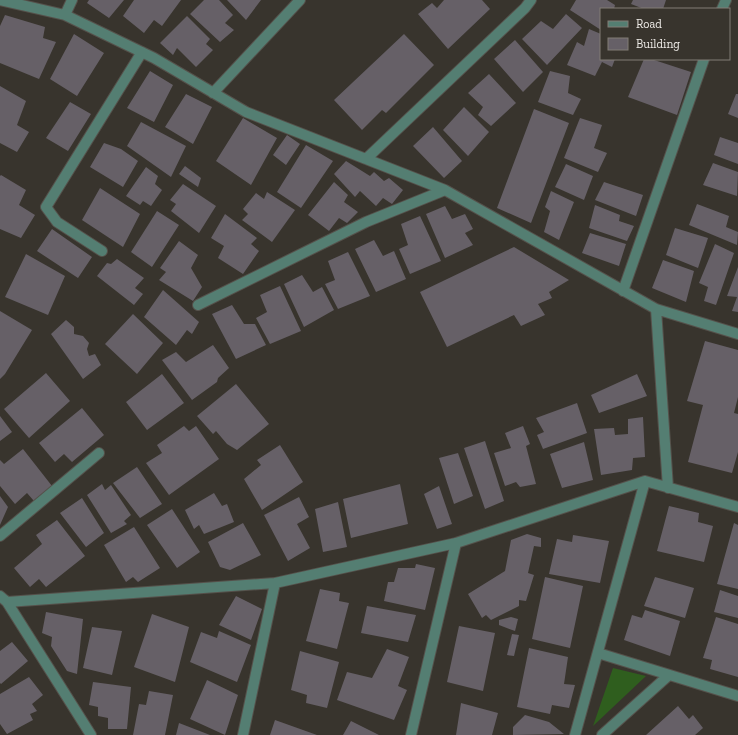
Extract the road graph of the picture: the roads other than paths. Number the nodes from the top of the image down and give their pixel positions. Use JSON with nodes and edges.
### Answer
{"nodes":[{"id":1,"x":0,"y":0,"type":"edge"},
{"id":2,"x":72,"y":0,"type":"edge"},
{"id":3,"x":300,"y":0,"type":"edge"},
{"id":4,"x":531,"y":0,"type":"edge"},
{"id":5,"x":64,"y":15,"type":"junction"},
{"id":6,"x":142,"y":52,"type":"junction"},
{"id":7,"x":704,"y":60,"type":"edge"},
{"id":8,"x":213,"y":93,"type":"junction"},
{"id":9,"x":366,"y":159,"type":"junction"},
{"id":10,"x":445,"y":190,"type":"junction"},
{"id":11,"x":102,"y":251,"type":"dead end"},
{"id":12,"x":623,"y":291,"type":"junction"},
{"id":13,"x":198,"y":305,"type":"dead end"},
{"id":14,"x":656,"y":309,"type":"junction"},
{"id":15,"x":738,"y":334,"type":"edge"},
{"id":16,"x":99,"y":453,"type":"dead end"},
{"id":17,"x":645,"y":481,"type":"junction"},
{"id":18,"x":668,"y":488,"type":"junction"},
{"id":19,"x":738,"y":507,"type":"edge"},
{"id":20,"x":0,"y":536,"type":"edge"},
{"id":21,"x":456,"y":543,"type":"junction"},
{"id":22,"x":275,"y":583,"type":"junction"},
{"id":23,"x":3,"y":599,"type":"edge"},
{"id":24,"x":598,"y":654,"type":"junction"},
{"id":25,"x":669,"y":675,"type":"junction"},
{"id":26,"x":738,"y":696,"type":"edge"},
{"id":27,"x":91,"y":735,"type":"edge"},
{"id":28,"x":243,"y":735,"type":"edge"},
{"id":29,"x":411,"y":735,"type":"edge"},
{"id":30,"x":575,"y":735,"type":"edge"},
{"id":31,"x":602,"y":735,"type":"edge"}],
"edges":[{"from":1,"to":5,"type":"street"},
{"from":2,"to":5,"type":"street"},
{"from":3,"to":8,"type":"street"},
{"from":4,"to":9,"type":"street"},
{"from":5,"to":6,"type":"street"},
{"from":6,"to":8,"type":"street"},
{"from":6,"to":11,"type":"street"},
{"from":7,"to":12,"type":"street"},
{"from":8,"to":9,"type":"street"},
{"from":9,"to":10,"type":"street"},
{"from":10,"to":12,"type":"street"},
{"from":10,"to":13,"type":"street"},
{"from":12,"to":14,"type":"street"},
{"from":14,"to":15,"type":"street"},
{"from":14,"to":18,"type":"street"},
{"from":16,"to":20,"type":"street"},
{"from":17,"to":18,"type":"street"},
{"from":17,"to":21,"type":"street"},
{"from":17,"to":24,"type":"street"},
{"from":18,"to":19,"type":"street"},
{"from":21,"to":22,"type":"street"},
{"from":21,"to":29,"type":"street"},
{"from":22,"to":23,"type":"street"},
{"from":22,"to":28,"type":"street"},
{"from":23,"to":27,"type":"street"},
{"from":24,"to":25,"type":"street"},
{"from":24,"to":30,"type":"street"},
{"from":25,"to":26,"type":"street"},
{"from":25,"to":31,"type":"street"}]}
